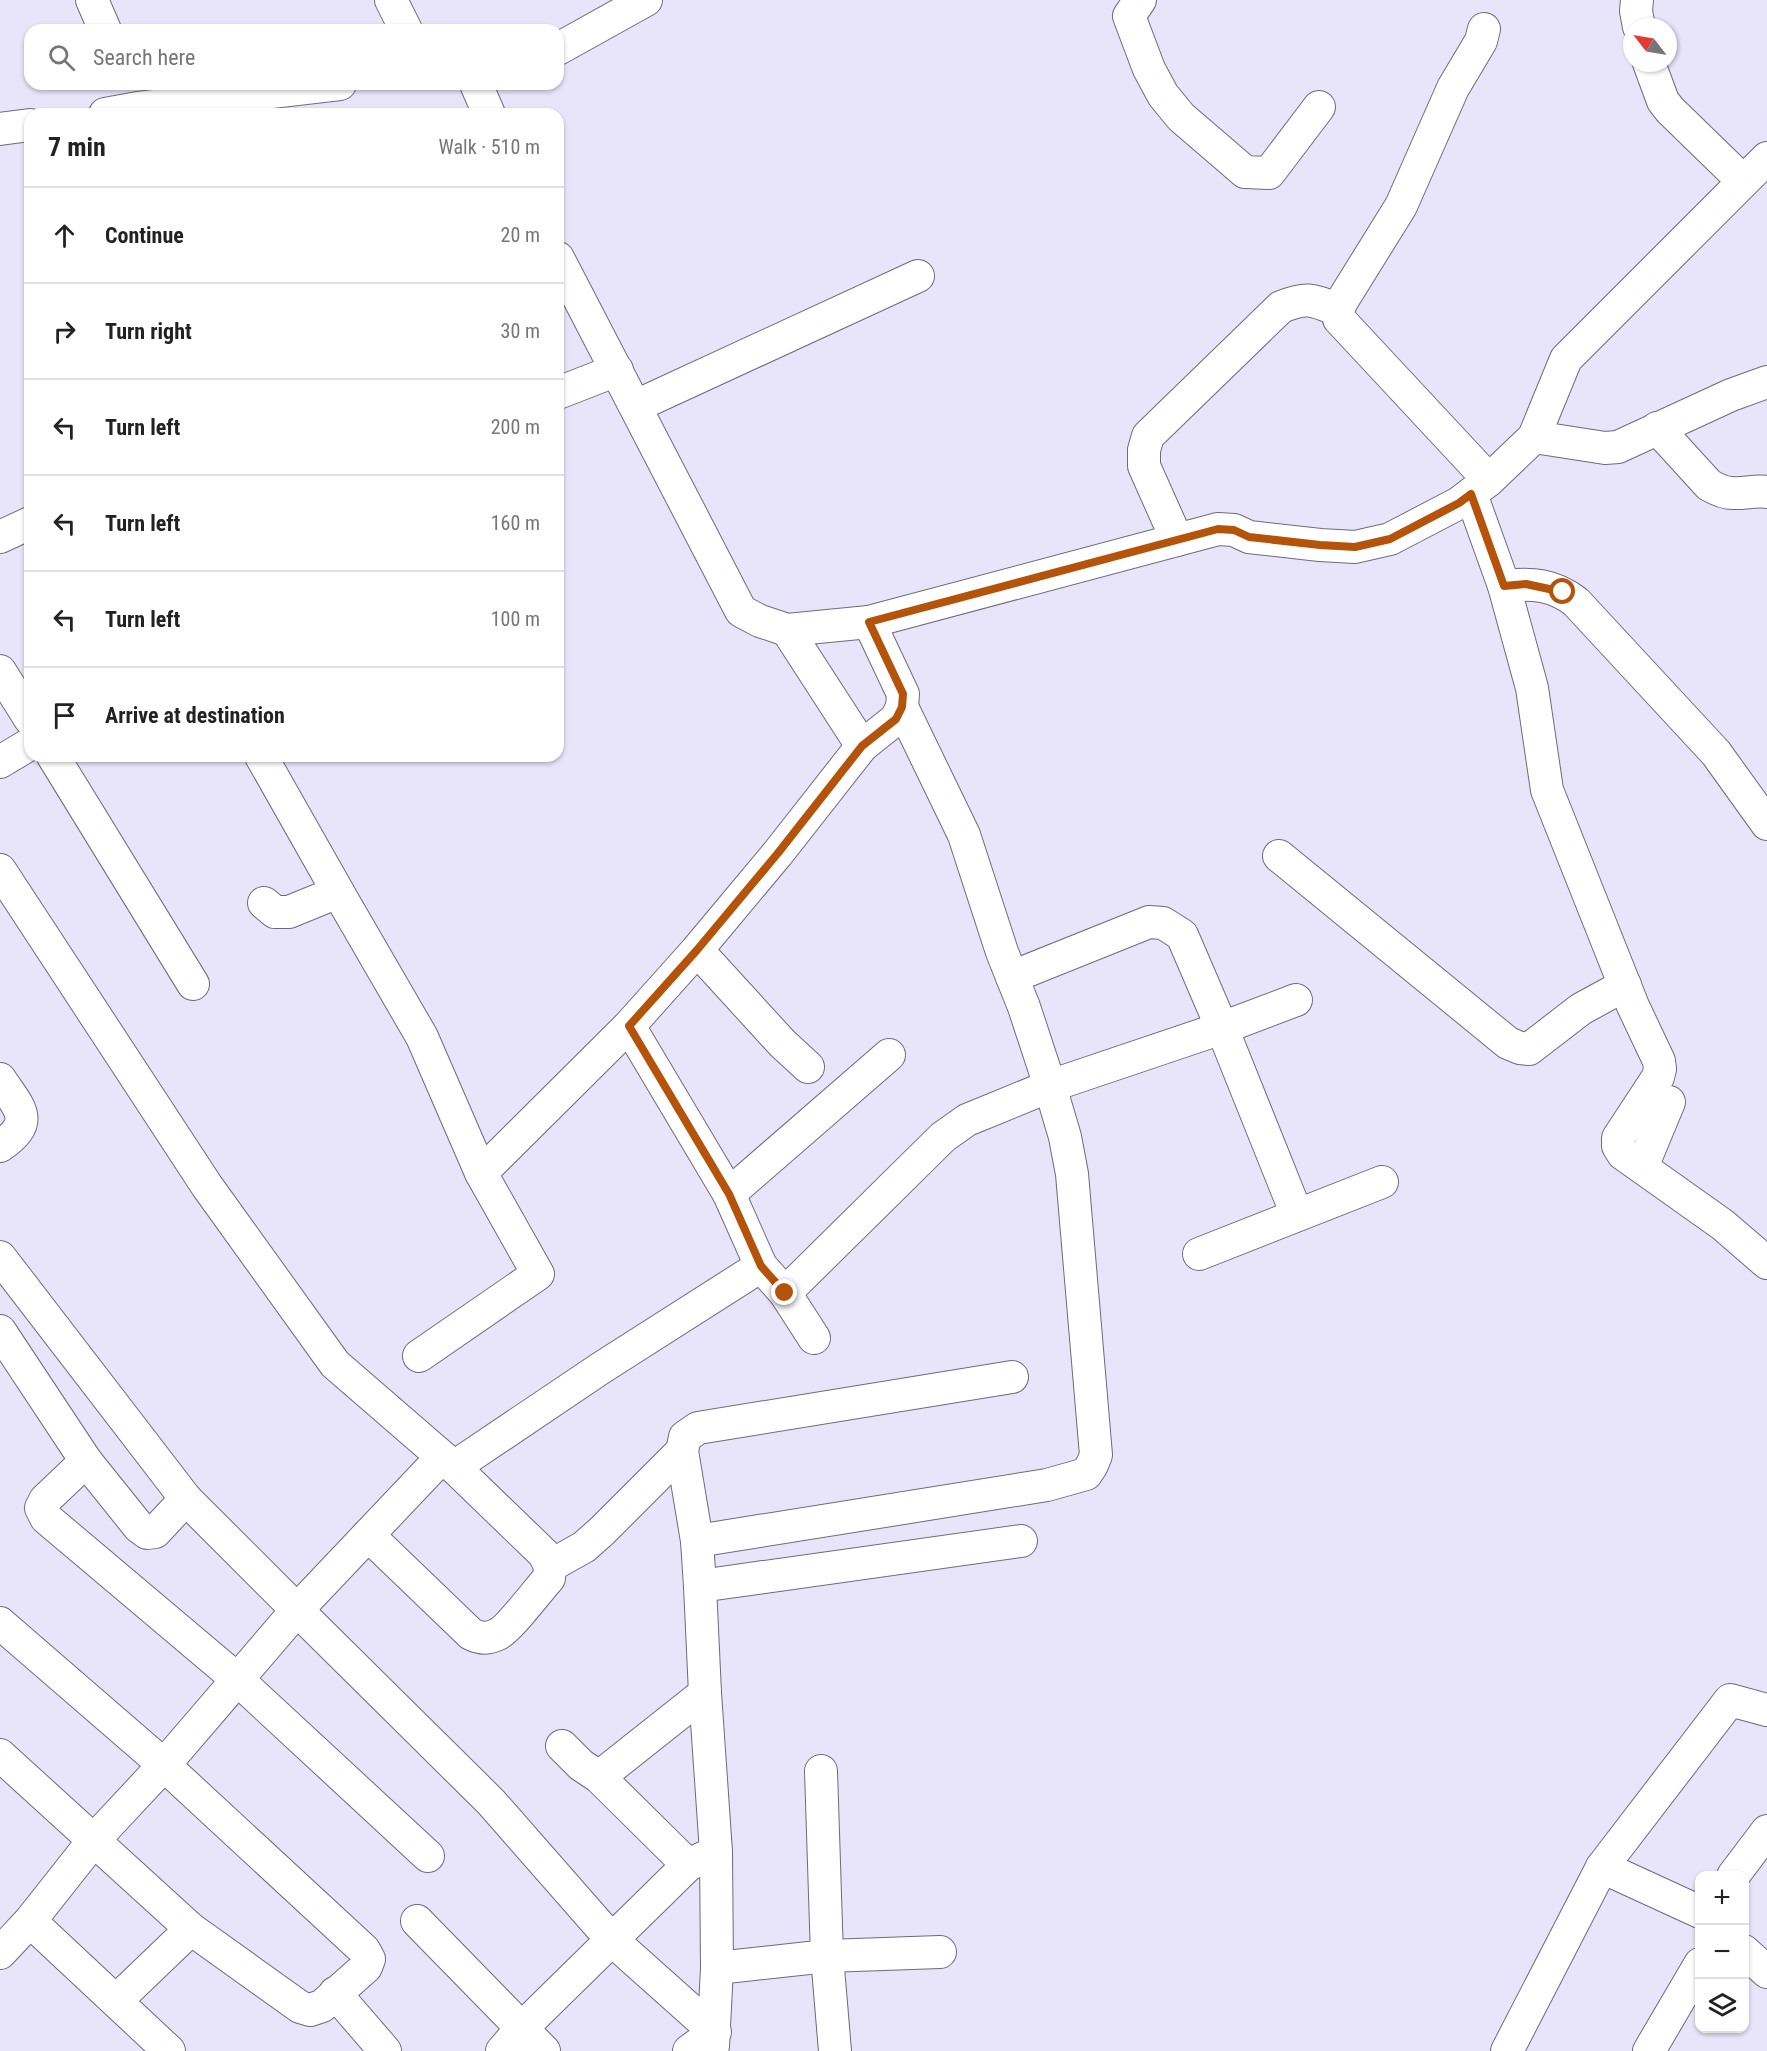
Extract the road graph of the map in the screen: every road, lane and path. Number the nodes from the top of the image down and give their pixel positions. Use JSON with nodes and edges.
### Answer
{"nodes":[{"id":1,"x":92,"y":0,"type":"edge"},
{"id":2,"x":391,"y":0,"type":"edge"},
{"id":3,"x":646,"y":0,"type":"edge"},
{"id":4,"x":1140,"y":0,"type":"edge"},
{"id":5,"x":1637,"y":0,"type":"edge"},
{"id":6,"x":1637,"y":18,"type":"edge"},
{"id":7,"x":102,"y":24,"type":"edge"},
{"id":8,"x":403,"y":24,"type":"edge"},
{"id":9,"x":1484,"y":29,"type":"dead end"},
{"id":10,"x":564,"y":46,"type":"edge"},
{"id":11,"x":1652,"y":72,"type":"edge"},
{"id":12,"x":281,"y":90,"type":"edge"},
{"id":13,"x":479,"y":90,"type":"edge"},
{"id":14,"x":126,"y":106,"type":"edge"},
{"id":15,"x":1319,"y":107,"type":"dead end"},
{"id":16,"x":486,"y":108,"type":"edge"},
{"id":17,"x":24,"y":126,"type":"edge"},
{"id":18,"x":0,"y":129,"type":"edge"},
{"id":19,"x":1767,"y":158,"type":"edge"},
{"id":20,"x":1743,"y":181,"type":"junction"},
{"id":21,"x":564,"y":270,"type":"edge"},
{"id":22,"x":918,"y":276,"type":"dead end"},
{"id":23,"x":1338,"y":310,"type":"junction"},
{"id":24,"x":616,"y":370,"type":"junction"},
{"id":25,"x":1767,"y":382,"type":"edge"},
{"id":26,"x":564,"y":391,"type":"edge"},
{"id":27,"x":636,"y":406,"type":"junction"},
{"id":28,"x":1657,"y":428,"type":"junction"},
{"id":29,"x":1534,"y":437,"type":"junction"},
{"id":30,"x":1480,"y":487,"type":"junction"},
{"id":31,"x":1767,"y":492,"type":"edge"},
{"id":32,"x":24,"y":526,"type":"edge"},
{"id":33,"x":0,"y":537,"type":"edge"},
{"id":34,"x":1177,"y":540,"type":"junction"},
{"id":35,"x":1504,"y":586,"type":"junction"},
{"id":36,"x":869,"y":622,"type":"junction"},
{"id":37,"x":787,"y":630,"type":"junction"},
{"id":38,"x":0,"y":671,"type":"edge"},
{"id":39,"x":902,"y":707,"type":"junction"},
{"id":40,"x":24,"y":709,"type":"edge"},
{"id":41,"x":862,"y":746,"type":"junction"},
{"id":42,"x":24,"y":748,"type":"edge"},
{"id":43,"x":0,"y":762,"type":"edge"},
{"id":44,"x":57,"y":762,"type":"edge"},
{"id":45,"x":264,"y":762,"type":"edge"},
{"id":46,"x":1767,"y":824,"type":"edge"},
{"id":47,"x":1279,"y":855,"type":"dead end"},
{"id":48,"x":0,"y":870,"type":"edge"},
{"id":49,"x":338,"y":892,"type":"junction"},
{"id":50,"x":264,"y":903,"type":"dead end"},
{"id":51,"x":697,"y":950,"type":"junction"},
{"id":52,"x":1012,"y":977,"type":"junction"},
{"id":53,"x":193,"y":984,"type":"dead end"},
{"id":54,"x":1625,"y":985,"type":"junction"},
{"id":55,"x":1296,"y":1000,"type":"dead end"},
{"id":56,"x":629,"y":1026,"type":"junction"},
{"id":57,"x":1222,"y":1028,"type":"junction"},
{"id":58,"x":889,"y":1055,"type":"dead end"},
{"id":59,"x":808,"y":1067,"type":"dead end"},
{"id":60,"x":0,"y":1079,"type":"edge"},
{"id":61,"x":1050,"y":1086,"type":"junction"},
{"id":62,"x":0,"y":1146,"type":"edge"},
{"id":63,"x":481,"y":1173,"type":"junction"},
{"id":64,"x":1382,"y":1182,"type":"dead end"},
{"id":65,"x":729,"y":1194,"type":"junction"},
{"id":66,"x":1297,"y":1215,"type":"junction"},
{"id":67,"x":1199,"y":1254,"type":"dead end"},
{"id":68,"x":0,"y":1257,"type":"edge"},
{"id":69,"x":1767,"y":1263,"type":"edge"},
{"id":70,"x":761,"y":1266,"type":"junction"},
{"id":71,"x":785,"y":1293,"type":"junction"},
{"id":72,"x":0,"y":1331,"type":"edge"},
{"id":73,"x":814,"y":1338,"type":"dead end"},
{"id":74,"x":418,"y":1356,"type":"dead end"},
{"id":75,"x":1012,"y":1377,"type":"dead end"},
{"id":76,"x":682,"y":1451,"type":"junction"},
{"id":77,"x":86,"y":1461,"type":"junction"},
{"id":78,"x":448,"y":1462,"type":"junction"},
{"id":79,"x":186,"y":1499,"type":"junction"},
{"id":80,"x":368,"y":1535,"type":"junction"},
{"id":81,"x":697,"y":1541,"type":"junction"},
{"id":82,"x":1021,"y":1541,"type":"dead end"},
{"id":83,"x":550,"y":1566,"type":"junction"},
{"id":84,"x":700,"y":1586,"type":"junction"},
{"id":85,"x":297,"y":1610,"type":"junction"},
{"id":86,"x":0,"y":1623,"type":"edge"},
{"id":87,"x":238,"y":1680,"type":"junction"},
{"id":88,"x":705,"y":1693,"type":"junction"},
{"id":89,"x":1767,"y":1710,"type":"edge"},
{"id":90,"x":562,"y":1746,"type":"dead end"},
{"id":91,"x":0,"y":1755,"type":"edge"},
{"id":92,"x":164,"y":1765,"type":"junction"},
{"id":93,"x":821,"y":1771,"type":"dead end"},
{"id":94,"x":599,"y":1777,"type":"junction"},
{"id":95,"x":1767,"y":1831,"type":"edge"},
{"id":96,"x":94,"y":1840,"type":"junction"},
{"id":97,"x":428,"y":1856,"type":"dead end"},
{"id":98,"x":702,"y":1859,"type":"junction"},
{"id":99,"x":1602,"y":1867,"type":"junction"},
{"id":100,"x":1736,"y":1871,"type":"edge"},
{"id":101,"x":1695,"y":1910,"type":"edge"},
{"id":102,"x":30,"y":1921,"type":"junction"},
{"id":103,"x":417,"y":1921,"type":"dead end"},
{"id":104,"x":191,"y":1929,"type":"junction"},
{"id":105,"x":612,"y":1940,"type":"junction"},
{"id":106,"x":940,"y":1952,"type":"dead end"},
{"id":107,"x":0,"y":1953,"type":"edge"},
{"id":108,"x":827,"y":1956,"type":"junction"},
{"id":109,"x":1749,"y":1956,"type":"edge"},
{"id":110,"x":717,"y":1968,"type":"junction"},
{"id":111,"x":1767,"y":1972,"type":"edge"},
{"id":112,"x":1695,"y":1973,"type":"edge"},
{"id":113,"x":335,"y":1993,"type":"junction"},
{"id":114,"x":116,"y":2001,"type":"junction"},
{"id":115,"x":512,"y":2040,"type":"edge"},
{"id":116,"x":714,"y":2041,"type":"edge"},
{"id":117,"x":169,"y":2051,"type":"edge"},
{"id":118,"x":385,"y":2051,"type":"edge"},
{"id":119,"x":544,"y":2051,"type":"edge"},
{"id":120,"x":689,"y":2051,"type":"edge"},
{"id":121,"x":835,"y":2051,"type":"edge"},
{"id":122,"x":1507,"y":2051,"type":"edge"},
{"id":123,"x":1649,"y":2051,"type":"edge"}],
"edges":[{"from":1,"to":7,"type":"street"},
{"from":2,"to":8,"type":"street"},
{"from":3,"to":10,"type":"street"},
{"from":4,"to":15,"type":"street"},
{"from":5,"to":6,"type":"street"},
{"from":9,"to":23,"type":"street"},
{"from":11,"to":20,"type":"street"},
{"from":12,"to":14,"type":"street"},
{"from":13,"to":16,"type":"street"},
{"from":17,"to":18,"type":"street"},
{"from":19,"to":20,"type":"street"},
{"from":20,"to":29,"type":"street"},
{"from":21,"to":24,"type":"street"},
{"from":22,"to":27,"type":"street"},
{"from":23,"to":30,"type":"street"},
{"from":23,"to":34,"type":"street"},
{"from":24,"to":26,"type":"street"},
{"from":24,"to":27,"type":"street"},
{"from":25,"to":28,"type":"street"},
{"from":27,"to":37,"type":"street"},
{"from":28,"to":29,"type":"street"},
{"from":28,"to":31,"type":"street"},
{"from":29,"to":30,"type":"street"},
{"from":30,"to":34,"type":"street"},
{"from":30,"to":35,"type":"street"},
{"from":32,"to":33,"type":"street"},
{"from":34,"to":36,"type":"street"},
{"from":35,"to":46,"type":"street"},
{"from":35,"to":54,"type":"street"},
{"from":36,"to":37,"type":"street"},
{"from":36,"to":39,"type":"street"},
{"from":37,"to":41,"type":"street"},
{"from":38,"to":40,"type":"street"},
{"from":39,"to":41,"type":"street"},
{"from":39,"to":52,"type":"street"},
{"from":41,"to":51,"type":"street"},
{"from":42,"to":43,"type":"street"},
{"from":44,"to":53,"type":"street"},
{"from":45,"to":49,"type":"street"},
{"from":47,"to":54,"type":"street"},
{"from":48,"to":78,"type":"street"},
{"from":49,"to":50,"type":"street"},
{"from":49,"to":63,"type":"street"},
{"from":51,"to":56,"type":"street"},
{"from":51,"to":59,"type":"street"},
{"from":52,"to":57,"type":"street"},
{"from":52,"to":61,"type":"street"},
{"from":54,"to":69,"type":"street"},
{"from":55,"to":57,"type":"street"},
{"from":56,"to":63,"type":"street"},
{"from":56,"to":65,"type":"street"},
{"from":57,"to":61,"type":"street"},
{"from":57,"to":66,"type":"street"},
{"from":58,"to":65,"type":"street"},
{"from":60,"to":62,"type":"street"},
{"from":61,"to":71,"type":"street"},
{"from":61,"to":81,"type":"street"},
{"from":63,"to":74,"type":"street"},
{"from":64,"to":66,"type":"street"},
{"from":65,"to":70,"type":"street"},
{"from":66,"to":67,"type":"street"},
{"from":68,"to":79,"type":"street"},
{"from":70,"to":71,"type":"street"},
{"from":70,"to":78,"type":"street"},
{"from":71,"to":73,"type":"street"},
{"from":72,"to":77,"type":"street"},
{"from":75,"to":76,"type":"street"},
{"from":76,"to":81,"type":"street"},
{"from":76,"to":83,"type":"street"},
{"from":77,"to":79,"type":"street"},
{"from":77,"to":87,"type":"street"},
{"from":78,"to":80,"type":"street"},
{"from":78,"to":83,"type":"street"},
{"from":79,"to":85,"type":"street"},
{"from":80,"to":83,"type":"street"},
{"from":80,"to":85,"type":"street"},
{"from":81,"to":84,"type":"street"},
{"from":82,"to":84,"type":"street"},
{"from":84,"to":88,"type":"street"},
{"from":85,"to":87,"type":"street"},
{"from":85,"to":105,"type":"street"},
{"from":86,"to":92,"type":"street"},
{"from":87,"to":92,"type":"street"},
{"from":87,"to":97,"type":"street"},
{"from":88,"to":94,"type":"street"},
{"from":88,"to":98,"type":"street"},
{"from":89,"to":99,"type":"street"},
{"from":90,"to":94,"type":"street"},
{"from":91,"to":96,"type":"street"},
{"from":92,"to":96,"type":"street"},
{"from":92,"to":113,"type":"street"},
{"from":93,"to":108,"type":"street"},
{"from":94,"to":98,"type":"street"},
{"from":95,"to":100,"type":"street"},
{"from":96,"to":102,"type":"street"},
{"from":96,"to":104,"type":"street"},
{"from":98,"to":105,"type":"street"},
{"from":98,"to":110,"type":"street"},
{"from":99,"to":101,"type":"street"},
{"from":99,"to":122,"type":"street"},
{"from":102,"to":107,"type":"street"},
{"from":102,"to":114,"type":"street"},
{"from":103,"to":115,"type":"street"},
{"from":104,"to":113,"type":"street"},
{"from":104,"to":114,"type":"street"},
{"from":105,"to":115,"type":"street"},
{"from":105,"to":116,"type":"street"},
{"from":106,"to":108,"type":"street"},
{"from":108,"to":110,"type":"street"},
{"from":108,"to":121,"type":"street"},
{"from":109,"to":111,"type":"street"},
{"from":110,"to":116,"type":"street"},
{"from":112,"to":123,"type":"street"},
{"from":113,"to":118,"type":"street"},
{"from":114,"to":117,"type":"street"},
{"from":115,"to":119,"type":"street"},
{"from":116,"to":120,"type":"street"}]}
